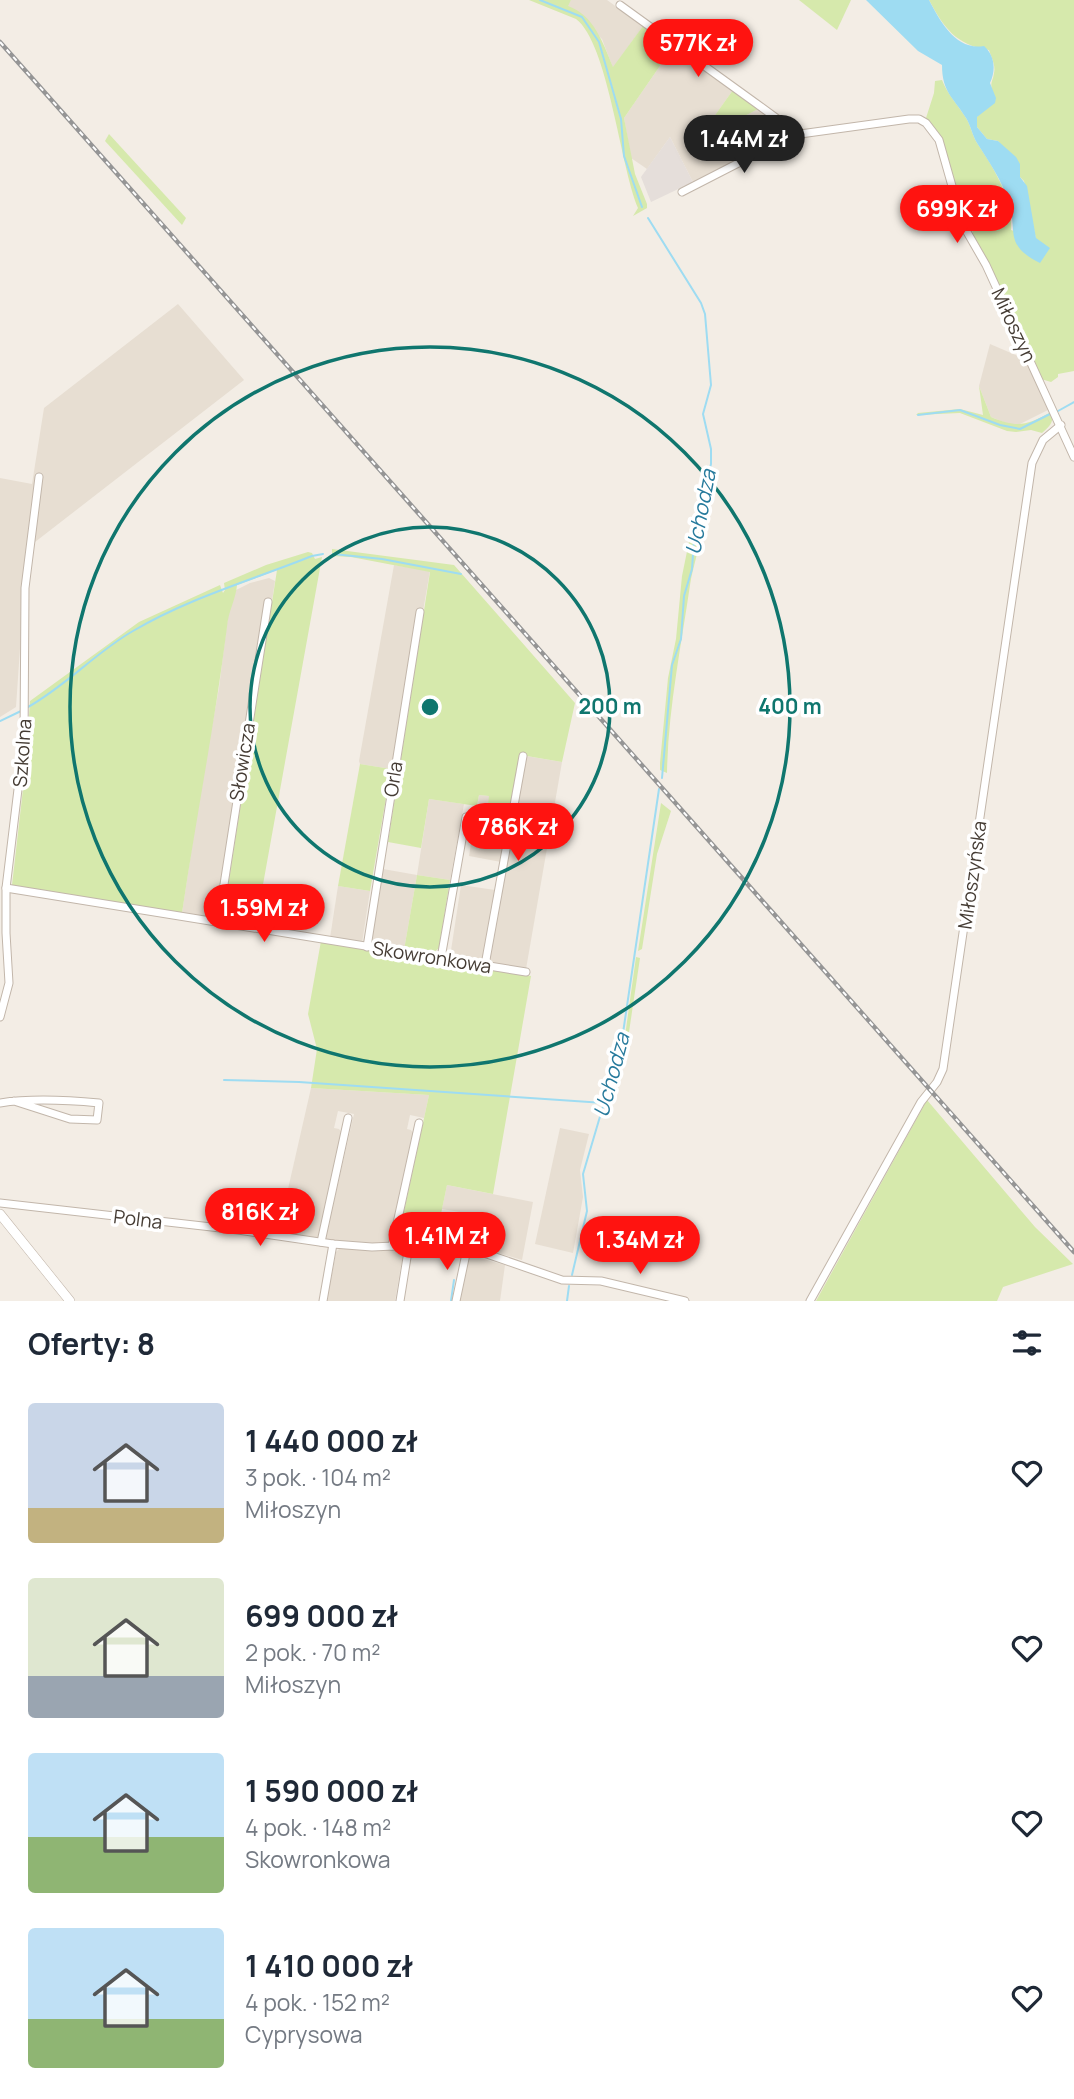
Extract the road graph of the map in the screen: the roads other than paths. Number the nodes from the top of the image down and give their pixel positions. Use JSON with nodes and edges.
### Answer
{"nodes":[{"id":1,"x":620,"y":5,"type":"dead end"},
{"id":2,"x":793,"y":135,"type":"junction"},
{"id":3,"x":682,"y":192,"type":"dead end"},
{"id":4,"x":1061,"y":425,"type":"junction"},
{"id":5,"x":1074,"y":457,"type":"edge"},
{"id":6,"x":39,"y":477,"type":"dead end"},
{"id":7,"x":268,"y":602,"type":"dead end"},
{"id":8,"x":420,"y":612,"type":"dead end"},
{"id":9,"x":523,"y":756,"type":"dead end"},
{"id":10,"x":466,"y":817,"type":"dead end"},
{"id":11,"x":6,"y":888,"type":"junction"},
{"id":12,"x":218,"y":923,"type":"junction"},
{"id":13,"x":367,"y":947,"type":"junction"},
{"id":14,"x":441,"y":958,"type":"junction"},
{"id":15,"x":485,"y":965,"type":"junction"},
{"id":16,"x":526,"y":972,"type":"dead end"},
{"id":17,"x":0,"y":1017,"type":"edge"},
{"id":18,"x":14,"y":1101,"type":"junction"},
{"id":19,"x":0,"y":1103,"type":"edge"},
{"id":20,"x":348,"y":1118,"type":"dead end"},
{"id":21,"x":419,"y":1123,"type":"dead end"},
{"id":22,"x":0,"y":1203,"type":"edge"},
{"id":23,"x":0,"y":1214,"type":"edge"},
{"id":24,"x":321,"y":1242,"type":"junction"},
{"id":25,"x":332,"y":1244,"type":"junction"},
{"id":26,"x":409,"y":1245,"type":"junction"},
{"id":27,"x":392,"y":1246,"type":"junction"},
{"id":28,"x":467,"y":1249,"type":"junction"},
{"id":29,"x":70,"y":1301,"type":"edge"},
{"id":30,"x":323,"y":1301,"type":"edge"},
{"id":31,"x":400,"y":1301,"type":"edge"},
{"id":32,"x":457,"y":1301,"type":"edge"},
{"id":33,"x":685,"y":1301,"type":"edge"},
{"id":34,"x":810,"y":1301,"type":"edge"}],
"edges":[{"from":1,"to":2,"type":"street"},
{"from":2,"to":3,"type":"street","name":"Miłoszyn"},
{"from":2,"to":4,"type":"street","name":"Miłoszyn"},
{"from":4,"to":5,"type":"street","name":"Miłoszyn"},
{"from":4,"to":34,"type":"street","name":"Miłoszyńska"},
{"from":6,"to":11,"type":"street","name":"Szkolna"},
{"from":7,"to":12,"type":"street","name":"Słowicza"},
{"from":8,"to":13,"type":"street","name":"Orla"},
{"from":9,"to":15,"type":"street"},
{"from":10,"to":14,"type":"street"},
{"from":11,"to":12,"type":"street","name":"Skowronkowa"},
{"from":11,"to":17,"type":"street","name":"Szkolna"},
{"from":12,"to":13,"type":"street","name":"Skowronkowa"},
{"from":13,"to":14,"type":"street","name":"Skowronkowa"},
{"from":14,"to":15,"type":"street","name":"Skowronkowa"},
{"from":15,"to":16,"type":"street","name":"Skowronkowa"},
{"from":18,"to":18,"type":"street"},
{"from":18,"to":19,"type":"street"},
{"from":20,"to":24,"type":"street"},
{"from":21,"to":27,"type":"street"},
{"from":22,"to":24,"type":"street","name":"Polna"},
{"from":23,"to":29,"type":"street"},
{"from":24,"to":25,"type":"street","name":"Polna"},
{"from":25,"to":27,"type":"street","name":"Polna"},
{"from":25,"to":30,"type":"street"},
{"from":26,"to":27,"type":"street","name":"Polna"},
{"from":26,"to":28,"type":"street","name":"Polna"},
{"from":26,"to":31,"type":"street"},
{"from":28,"to":32,"type":"street"},
{"from":28,"to":33,"type":"street","name":"Polna"}]}
